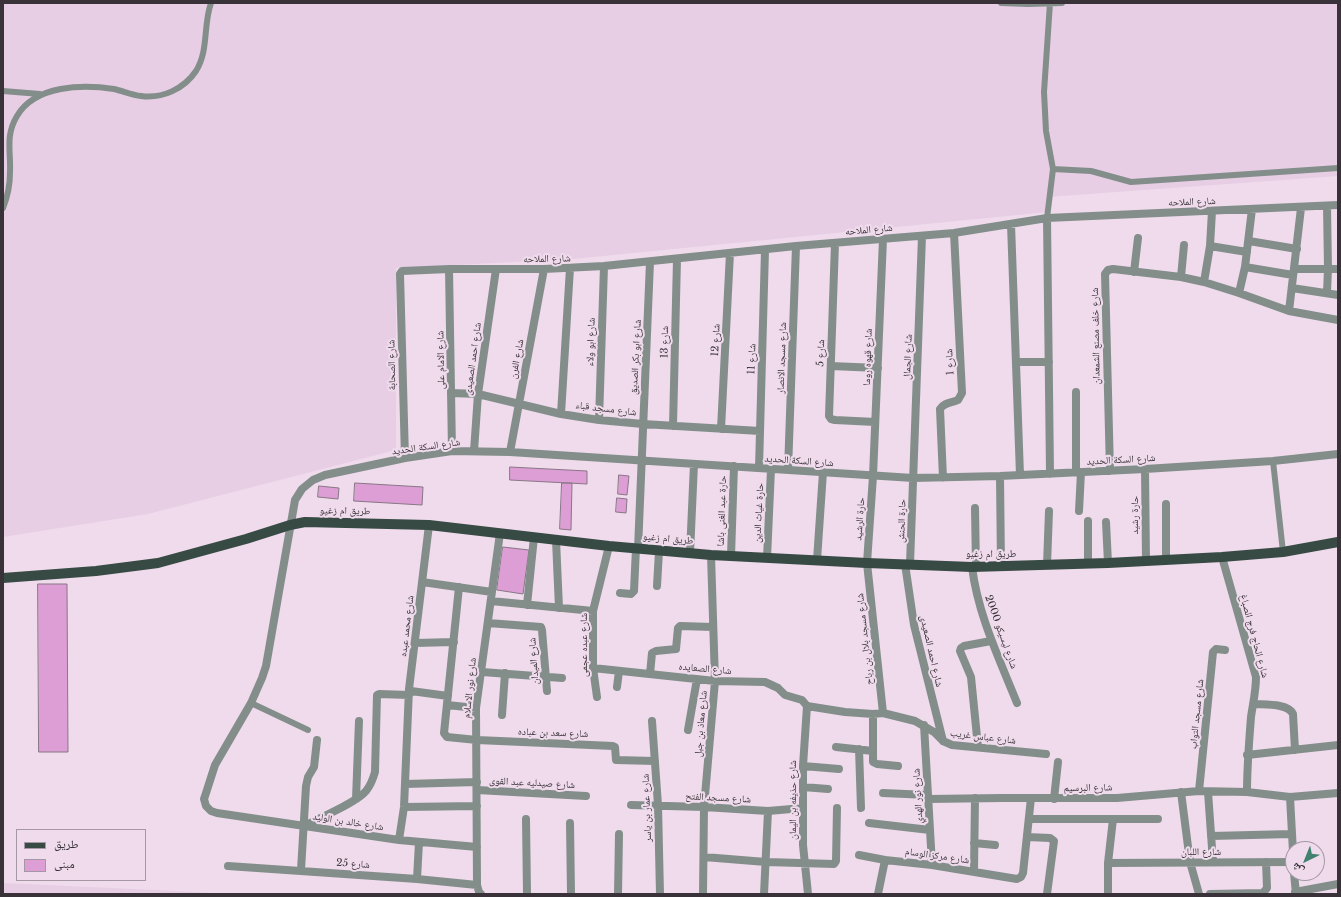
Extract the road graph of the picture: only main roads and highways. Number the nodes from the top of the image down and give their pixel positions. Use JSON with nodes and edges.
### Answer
{"nodes":[{"id":1,"x":1338,"y":542,"type":"edge"},
{"id":2,"x":3,"y":578,"type":"edge"}],
"edges":[{"from":1,"to":2,"type":"main road","name":"طريق ام زغيو"}]}
